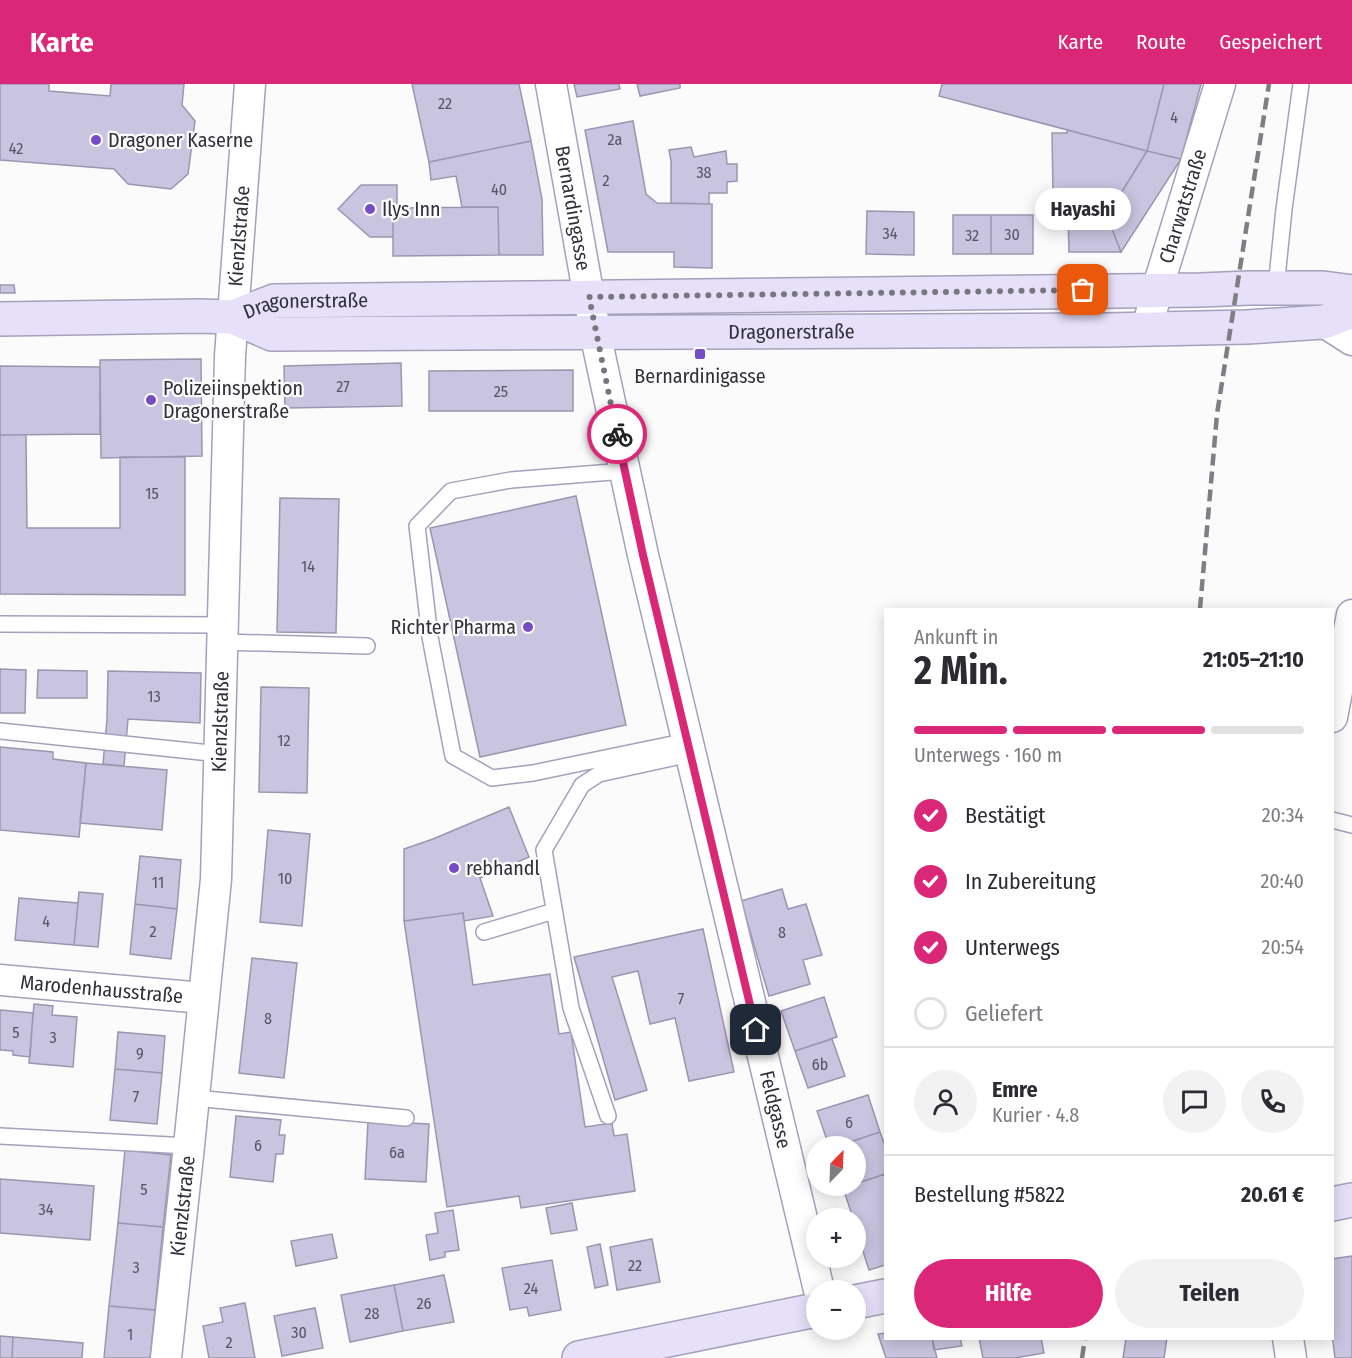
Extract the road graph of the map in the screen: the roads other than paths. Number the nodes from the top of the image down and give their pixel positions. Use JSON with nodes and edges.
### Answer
{"nodes":[{"id":1,"x":250,"y":84,"type":"edge"},
{"id":2,"x":551,"y":84,"type":"edge"},
{"id":3,"x":1220,"y":84,"type":"edge"},
{"id":4,"x":1301,"y":84,"type":"edge"},
{"id":5,"x":1276,"y":288,"type":"junction"},
{"id":6,"x":1157,"y":290,"type":"junction"},
{"id":7,"x":1352,"y":292,"type":"edge"},
{"id":8,"x":589,"y":297,"type":"junction"},
{"id":9,"x":233,"y":317,"type":"junction"},
{"id":10,"x":1338,"y":317,"type":"edge"},
{"id":11,"x":0,"y":319,"type":"edge"},
{"id":12,"x":1147,"y":329,"type":"junction"},
{"id":13,"x":596,"y":333,"type":"junction"},
{"id":14,"x":1352,"y":340,"type":"edge"},
{"id":15,"x":625,"y":471,"type":"junction"},
{"id":16,"x":1352,"y":615,"type":"edge"},
{"id":17,"x":0,"y":624,"type":"edge"},
{"id":18,"x":223,"y":634,"type":"junction"},
{"id":19,"x":367,"y":646,"type":"dead end"},
{"id":20,"x":1334,"y":707,"type":"edge"},
{"id":21,"x":0,"y":731,"type":"edge"},
{"id":22,"x":689,"y":747,"type":"junction"},
{"id":23,"x":219,"y":754,"type":"junction"},
{"id":24,"x":1334,"y":820,"type":"edge"},
{"id":25,"x":1352,"y":825,"type":"edge"},
{"id":26,"x":554,"y":911,"type":"junction"},
{"id":27,"x":484,"y":932,"type":"dead end"},
{"id":28,"x":0,"y":980,"type":"edge"},
{"id":29,"x":203,"y":998,"type":"junction"},
{"id":30,"x":194,"y":1098,"type":"junction"},
{"id":31,"x":608,"y":1116,"type":"dead end"},
{"id":32,"x":406,"y":1118,"type":"dead end"},
{"id":33,"x":0,"y":1136,"type":"edge"},
{"id":34,"x":189,"y":1146,"type":"junction"},
{"id":35,"x":1352,"y":1200,"type":"edge"},
{"id":36,"x":1334,"y":1204,"type":"edge"},
{"id":37,"x":817,"y":1280,"type":"edge"},
{"id":38,"x":884,"y":1296,"type":"edge"},
{"id":39,"x":866,"y":1300,"type":"edge"},
{"id":40,"x":806,"y":1312,"type":"edge"},
{"id":41,"x":1288,"y":1340,"type":"edge"},
{"id":42,"x":166,"y":1358,"type":"edge"},
{"id":43,"x":579,"y":1358,"type":"edge"},
{"id":44,"x":1291,"y":1358,"type":"edge"}],
"edges":[{"from":1,"to":9,"type":"street","name":"Kienzlstraße"},
{"from":2,"to":8,"type":"street","name":"Bernardingasse"},
{"from":3,"to":6,"type":"street","name":"Charwatstraße"},
{"from":4,"to":5,"type":"lane"},
{"from":5,"to":6,"type":"main road","name":"Dragonerstraße"},
{"from":5,"to":7,"type":"main road","name":"Dragonerstraße"},
{"from":6,"to":8,"type":"main road","name":"Dragonerstraße"},
{"from":6,"to":12,"type":"street","name":"Charwatstraße"},
{"from":8,"to":9,"type":"main road","name":"Dragonerstraße"},
{"from":8,"to":13,"type":"street","name":"Bernardingasse"},
{"from":9,"to":11,"type":"main road","name":"Dragonerstraße"},
{"from":9,"to":13,"type":"main road","name":"Dragonerstraße"},
{"from":9,"to":18,"type":"street","name":"Kienzlstraße"},
{"from":10,"to":12,"type":"main road","name":"Dragonerstraße"},
{"from":10,"to":14,"type":"street"},
{"from":12,"to":13,"type":"main road","name":"Dragonerstraße"},
{"from":13,"to":15,"type":"street","name":"Feldgasse"},
{"from":15,"to":22,"type":"street","name":"Feldgasse"},
{"from":15,"to":22,"type":"lane"},
{"from":16,"to":20,"type":"street"},
{"from":17,"to":18,"type":"lane"},
{"from":18,"to":19,"type":"lane"},
{"from":18,"to":23,"type":"street","name":"Kienzlstraße"},
{"from":21,"to":23,"type":"lane"},
{"from":22,"to":26,"type":"lane"},
{"from":22,"to":37,"type":"street","name":"Feldgasse"},
{"from":23,"to":29,"type":"street","name":"Kienzlstraße"},
{"from":24,"to":25,"type":"lane"},
{"from":26,"to":27,"type":"lane"},
{"from":26,"to":31,"type":"lane"},
{"from":28,"to":29,"type":"street","name":"Marodenhausstraße"},
{"from":29,"to":30,"type":"street","name":"Kienzlstraße"},
{"from":30,"to":32,"type":"lane"},
{"from":30,"to":34,"type":"street","name":"Kienzlstraße"},
{"from":33,"to":34,"type":"lane"},
{"from":34,"to":42,"type":"street","name":"Kienzlstraße"},
{"from":35,"to":36,"type":"main road"},
{"from":38,"to":39,"type":"main road"},
{"from":40,"to":43,"type":"main road"},
{"from":41,"to":44,"type":"street"}]}
